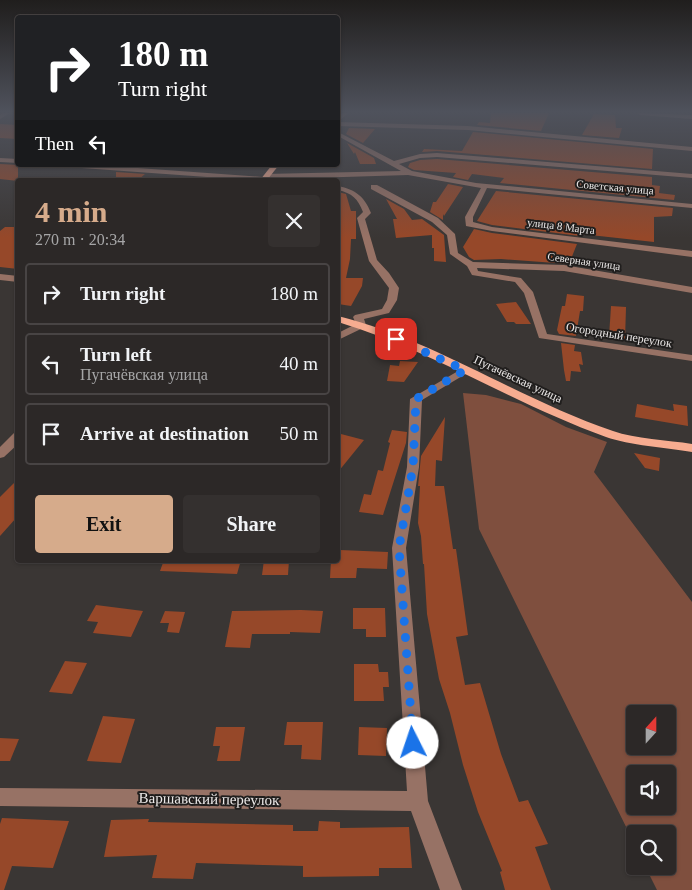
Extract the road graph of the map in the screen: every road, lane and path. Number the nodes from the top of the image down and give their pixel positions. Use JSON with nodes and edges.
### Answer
{"nodes":[{"id":1,"x":375,"y":155,"type":"edge"},
{"id":2,"x":0,"y":160,"type":"edge"},
{"id":3,"x":15,"y":162,"type":"edge"},
{"id":4,"x":392,"y":164,"type":"junction"},
{"id":5,"x":98,"y":167,"type":"edge"},
{"id":6,"x":274,"y":167,"type":"edge"},
{"id":7,"x":410,"y":172,"type":"junction"},
{"id":8,"x":692,"y":176,"type":"edge"},
{"id":9,"x":264,"y":178,"type":"edge"},
{"id":10,"x":485,"y":186,"type":"junction"},
{"id":11,"x":374,"y":187,"type":"dead end"},
{"id":12,"x":340,"y":188,"type":"edge"},
{"id":13,"x":692,"y":206,"type":"edge"},
{"id":14,"x":692,"y":254,"type":"edge"},
{"id":15,"x":471,"y":265,"type":"junction"},
{"id":16,"x":0,"y":277,"type":"edge"},
{"id":17,"x":15,"y":280,"type":"edge"},
{"id":18,"x":692,"y":290,"type":"edge"},
{"id":19,"x":340,"y":320,"type":"edge"},
{"id":20,"x":361,"y":325,"type":"junction"},
{"id":21,"x":340,"y":336,"type":"edge"},
{"id":22,"x":692,"y":358,"type":"edge"},
{"id":23,"x":465,"y":370,"type":"junction"},
{"id":24,"x":15,"y":439,"type":"edge"},
{"id":25,"x":692,"y":448,"type":"edge"},
{"id":26,"x":0,"y":454,"type":"edge"},
{"id":27,"x":0,"y":797,"type":"edge"},
{"id":28,"x":418,"y":801,"type":"junction"},
{"id":29,"x":451,"y":890,"type":"edge"}],
"edges":[{"from":1,"to":4,"type":"street","name":"Советская улица"},
{"from":2,"to":3,"type":"street"},
{"from":4,"to":7,"type":"street","name":"Советская улица"},
{"from":4,"to":8,"type":"street"},
{"from":5,"to":9,"type":"street"},
{"from":6,"to":9,"type":"main road"},
{"from":7,"to":9,"type":"street"},
{"from":7,"to":10,"type":"street","name":"Советская улица"},
{"from":10,"to":13,"type":"street","name":"Советская улица"},
{"from":10,"to":14,"type":"street","name":"улица 8 Марта"},
{"from":11,"to":15,"type":"street"},
{"from":12,"to":20,"type":"street"},
{"from":15,"to":18,"type":"street","name":"Северная улица"},
{"from":15,"to":22,"type":"street","name":"Огородный переулок"},
{"from":16,"to":17,"type":"street"},
{"from":19,"to":20,"type":"main road","name":"Пугачёвская улица"},
{"from":20,"to":21,"type":"street"},
{"from":20,"to":23,"type":"main road","name":"Пугачёвская улица"},
{"from":23,"to":25,"type":"main road","name":"Пугачёвская улица"},
{"from":23,"to":28,"type":"street"},
{"from":24,"to":26,"type":"street"},
{"from":27,"to":28,"type":"street","name":"Варшавский переулок"},
{"from":28,"to":29,"type":"street"}]}
